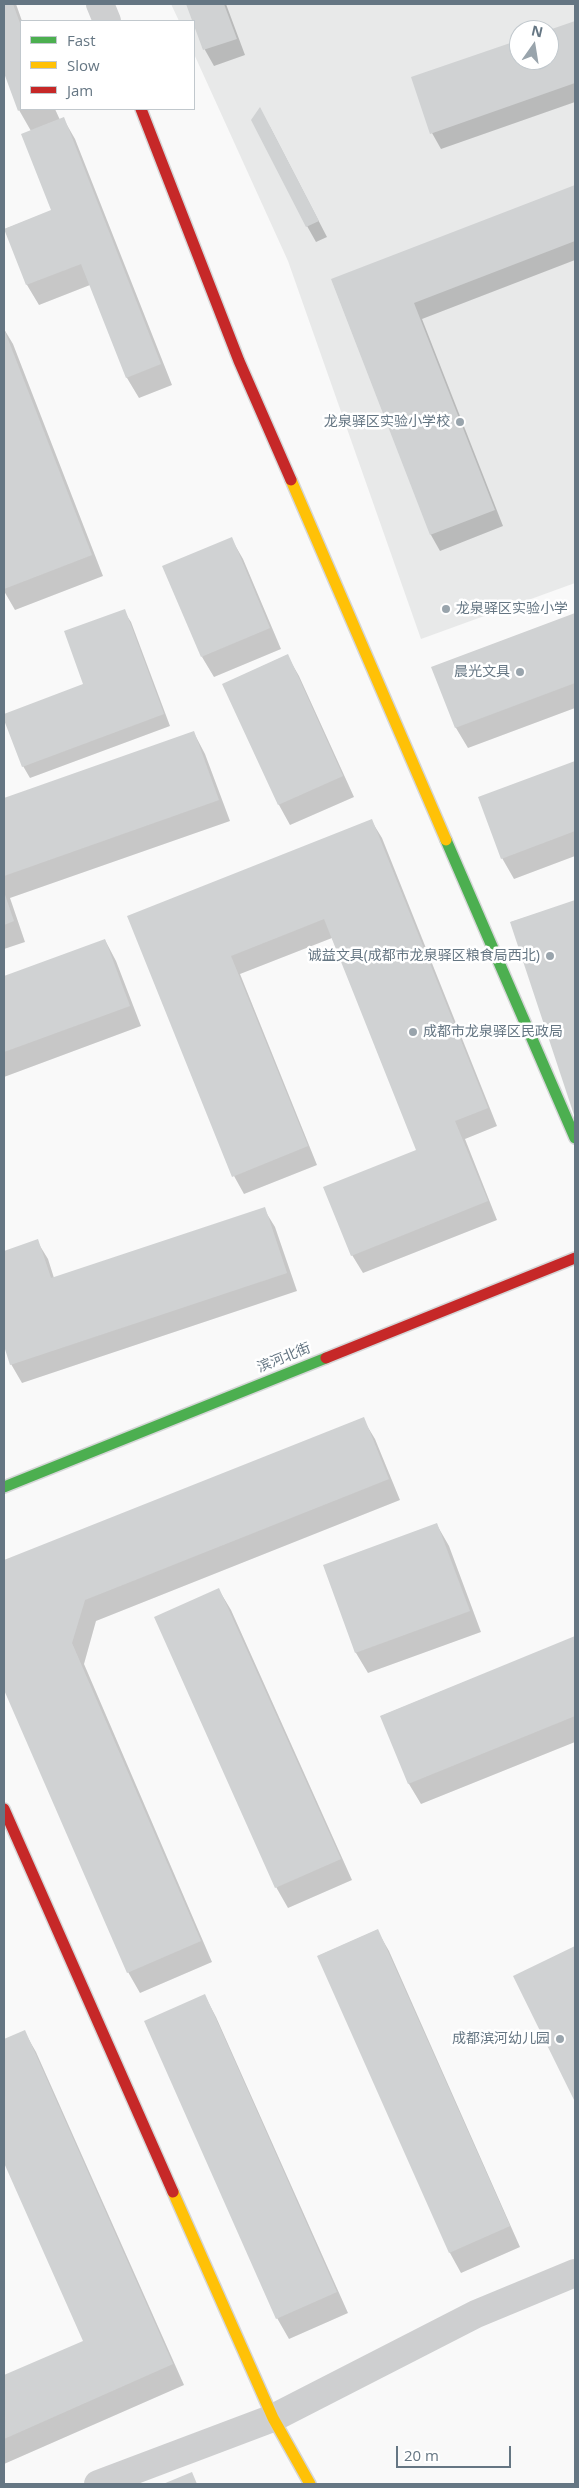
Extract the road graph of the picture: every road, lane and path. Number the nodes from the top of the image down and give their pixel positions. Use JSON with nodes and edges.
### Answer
{"nodes":[{"id":1,"x":100,"y":4,"type":"edge"},
{"id":2,"x":106,"y":20,"type":"edge"},
{"id":3,"x":141,"y":110,"type":"edge"},
{"id":4,"x":575,"y":1138,"type":"edge"},
{"id":5,"x":575,"y":1258,"type":"edge"},
{"id":6,"x":4,"y":1487,"type":"edge"},
{"id":7,"x":4,"y":1809,"type":"edge"},
{"id":8,"x":575,"y":2274,"type":"edge"},
{"id":9,"x":273,"y":2418,"type":"junction"},
{"id":10,"x":98,"y":2484,"type":"edge"},
{"id":11,"x":310,"y":2484,"type":"edge"}],
"edges":[{"from":1,"to":2,"type":"street"},
{"from":3,"to":4,"type":"street"},
{"from":5,"to":6,"type":"street","name":"滨河北街"},
{"from":7,"to":9,"type":"street"},
{"from":8,"to":9,"type":"street"},
{"from":9,"to":10,"type":"street"},
{"from":9,"to":11,"type":"street"}]}
